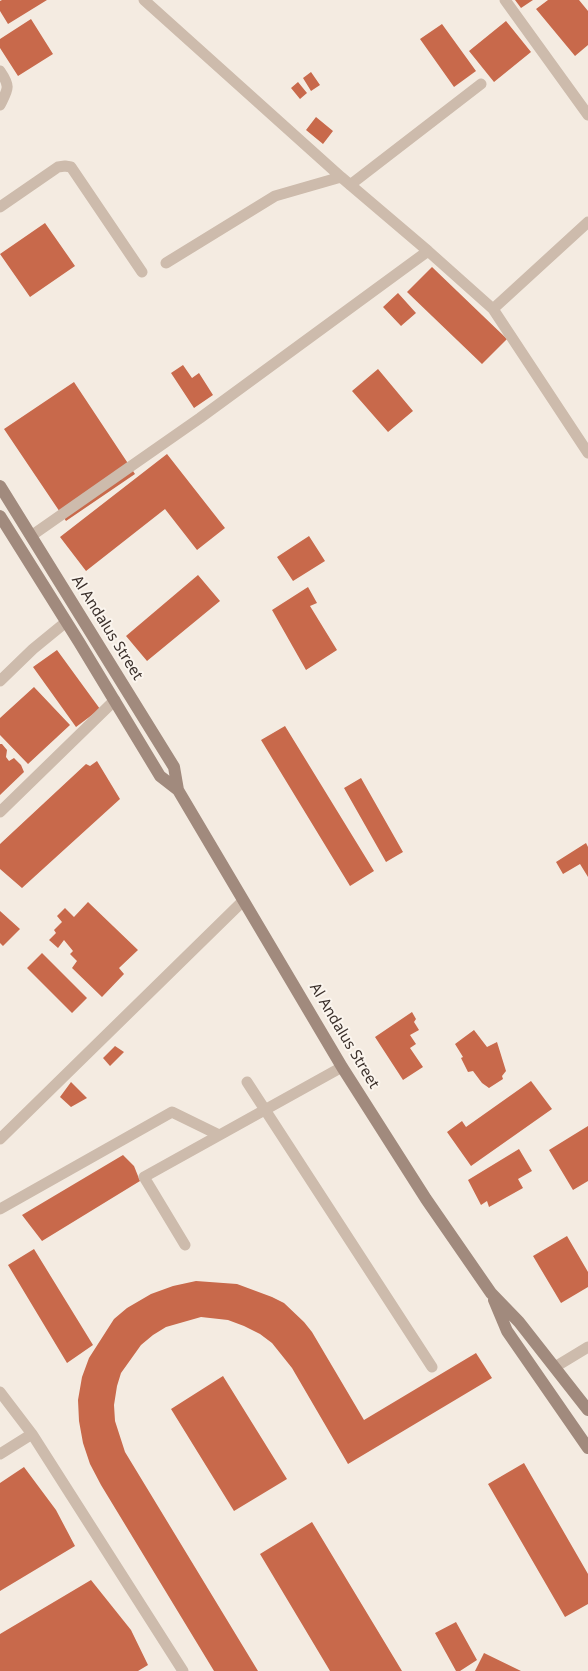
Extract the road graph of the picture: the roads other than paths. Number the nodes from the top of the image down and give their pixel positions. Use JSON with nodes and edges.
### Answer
{"nodes":[{"id":1,"x":144,"y":0,"type":"edge"},
{"id":2,"x":505,"y":0,"type":"edge"},
{"id":3,"x":0,"y":71,"type":"edge"},
{"id":4,"x":481,"y":84,"type":"dead end"},
{"id":5,"x":0,"y":105,"type":"edge"},
{"id":6,"x":588,"y":115,"type":"edge"},
{"id":7,"x":341,"y":177,"type":"junction"},
{"id":8,"x":350,"y":185,"type":"junction"},
{"id":9,"x":0,"y":208,"type":"edge"},
{"id":10,"x":588,"y":222,"type":"edge"},
{"id":11,"x":428,"y":251,"type":"junction"},
{"id":12,"x":166,"y":263,"type":"dead end"},
{"id":13,"x":142,"y":272,"type":"dead end"},
{"id":14,"x":492,"y":309,"type":"junction"},
{"id":15,"x":588,"y":452,"type":"edge"},
{"id":16,"x":0,"y":486,"type":"edge"},
{"id":17,"x":0,"y":516,"type":"edge"},
{"id":18,"x":31,"y":536,"type":"junction"},
{"id":19,"x":66,"y":622,"type":"junction"},
{"id":20,"x":0,"y":681,"type":"edge"},
{"id":21,"x":114,"y":700,"type":"junction"},
{"id":22,"x":178,"y":790,"type":"junction"},
{"id":23,"x":0,"y":812,"type":"edge"},
{"id":24,"x":243,"y":900,"type":"junction"},
{"id":25,"x":342,"y":1066,"type":"junction"},
{"id":26,"x":247,"y":1082,"type":"dead end"},
{"id":27,"x":265,"y":1109,"type":"junction"},
{"id":28,"x":219,"y":1135,"type":"junction"},
{"id":29,"x":0,"y":1138,"type":"edge"},
{"id":30,"x":0,"y":1209,"type":"edge"},
{"id":31,"x":185,"y":1246,"type":"dead end"},
{"id":32,"x":491,"y":1293,"type":"junction"},
{"id":33,"x":588,"y":1347,"type":"edge"},
{"id":34,"x":432,"y":1367,"type":"dead end"},
{"id":35,"x":555,"y":1367,"type":"junction"},
{"id":36,"x":0,"y":1392,"type":"edge"},
{"id":37,"x":588,"y":1410,"type":"edge"},
{"id":38,"x":32,"y":1434,"type":"junction"},
{"id":39,"x":588,"y":1448,"type":"edge"},
{"id":40,"x":0,"y":1454,"type":"edge"},
{"id":41,"x":182,"y":1671,"type":"edge"}],
"edges":[{"from":1,"to":7,"type":"street"},
{"from":2,"to":6,"type":"street"},
{"from":3,"to":5,"type":"street"},
{"from":4,"to":8,"type":"street"},
{"from":7,"to":8,"type":"street"},
{"from":7,"to":12,"type":"street"},
{"from":8,"to":11,"type":"street"},
{"from":9,"to":13,"type":"street"},
{"from":10,"to":14,"type":"street"},
{"from":11,"to":14,"type":"street"},
{"from":11,"to":18,"type":"street"},
{"from":14,"to":15,"type":"street"},
{"from":16,"to":18,"type":"main road","name":"Al Andalus Street"},
{"from":17,"to":19,"type":"main road","name":"Al Andalus Street"},
{"from":18,"to":22,"type":"main road","name":"Al Andalus Street"},
{"from":19,"to":20,"type":"street"},
{"from":19,"to":21,"type":"main road","name":"Al Andalus Street"},
{"from":21,"to":22,"type":"main road","name":"Al Andalus Street"},
{"from":21,"to":23,"type":"street"},
{"from":22,"to":24,"type":"main road","name":"Al Andalus Street"},
{"from":24,"to":25,"type":"main road","name":"Al Andalus Street"},
{"from":24,"to":29,"type":"street"},
{"from":25,"to":27,"type":"street"},
{"from":25,"to":32,"type":"main road","name":"Al Andalus Street"},
{"from":26,"to":27,"type":"street"},
{"from":27,"to":28,"type":"street"},
{"from":27,"to":34,"type":"street"},
{"from":28,"to":30,"type":"street"},
{"from":28,"to":31,"type":"street"},
{"from":32,"to":35,"type":"main road"},
{"from":32,"to":39,"type":"main road"},
{"from":33,"to":35,"type":"street"},
{"from":35,"to":37,"type":"main road"},
{"from":36,"to":38,"type":"street"},
{"from":38,"to":40,"type":"street"},
{"from":38,"to":41,"type":"street"}]}
